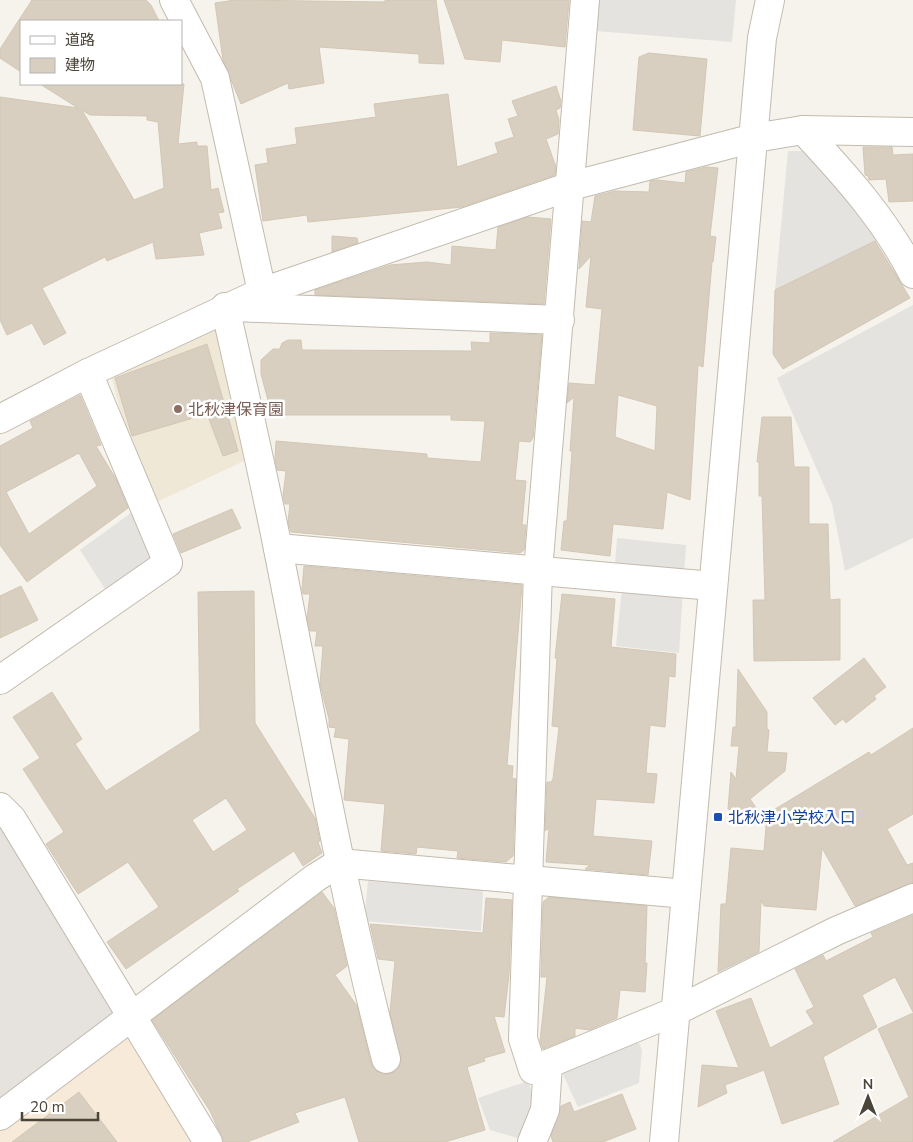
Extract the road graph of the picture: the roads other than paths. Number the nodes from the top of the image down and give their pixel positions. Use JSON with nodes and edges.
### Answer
{"nodes":[{"id":1,"x":585,"y":0,"type":"edge"},
{"id":2,"x":770,"y":0,"type":"edge"},
{"id":3,"x":184,"y":4,"type":"edge"},
{"id":4,"x":803,"y":130,"type":"junction"},
{"id":5,"x":913,"y":132,"type":"edge"},
{"id":6,"x":754,"y":138,"type":"junction"},
{"id":7,"x":571,"y":186,"type":"junction"},
{"id":8,"x":913,"y":274,"type":"edge"},
{"id":9,"x":262,"y":292,"type":"junction"},
{"id":10,"x":225,"y":307,"type":"junction"},
{"id":11,"x":560,"y":320,"type":"junction"},
{"id":12,"x":88,"y":373,"type":"junction"},
{"id":13,"x":0,"y":419,"type":"edge"},
{"id":14,"x":278,"y":548,"type":"junction"},
{"id":15,"x":538,"y":571,"type":"junction"},
{"id":16,"x":713,"y":586,"type":"junction"},
{"id":17,"x":0,"y":680,"type":"edge"},
{"id":18,"x":0,"y":808,"type":"edge"},
{"id":19,"x":339,"y":863,"type":"junction"},
{"id":20,"x":528,"y":880,"type":"junction"},
{"id":21,"x":686,"y":894,"type":"junction"},
{"id":22,"x":913,"y":898,"type":"edge"},
{"id":23,"x":676,"y":1011,"type":"junction"},
{"id":24,"x":131,"y":1016,"type":"junction"},
{"id":25,"x":386,"y":1059,"type":"dead end"},
{"id":26,"x":548,"y":1064,"type":"junction"},
{"id":27,"x":0,"y":1116,"type":"edge"},
{"id":28,"x":208,"y":1142,"type":"edge"},
{"id":29,"x":532,"y":1142,"type":"edge"},
{"id":30,"x":664,"y":1142,"type":"edge"}],
"edges":[{"from":1,"to":7,"type":"street"},
{"from":2,"to":6,"type":"street"},
{"from":3,"to":9,"type":"street"},
{"from":4,"to":5,"type":"street"},
{"from":4,"to":6,"type":"street"},
{"from":4,"to":8,"type":"street"},
{"from":6,"to":7,"type":"street"},
{"from":6,"to":16,"type":"street"},
{"from":7,"to":9,"type":"street"},
{"from":7,"to":11,"type":"street"},
{"from":9,"to":10,"type":"street"},
{"from":10,"to":11,"type":"street"},
{"from":10,"to":12,"type":"street"},
{"from":10,"to":14,"type":"street"},
{"from":11,"to":15,"type":"street"},
{"from":12,"to":13,"type":"street"},
{"from":12,"to":17,"type":"street"},
{"from":14,"to":15,"type":"street"},
{"from":14,"to":19,"type":"street"},
{"from":15,"to":16,"type":"street"},
{"from":15,"to":20,"type":"street"},
{"from":16,"to":21,"type":"street"},
{"from":18,"to":24,"type":"street"},
{"from":19,"to":20,"type":"street"},
{"from":19,"to":24,"type":"street"},
{"from":19,"to":25,"type":"street"},
{"from":20,"to":21,"type":"street"},
{"from":20,"to":26,"type":"street"},
{"from":21,"to":23,"type":"street"},
{"from":22,"to":23,"type":"street"},
{"from":23,"to":26,"type":"street"},
{"from":23,"to":30,"type":"street"},
{"from":24,"to":27,"type":"street"},
{"from":24,"to":28,"type":"street"},
{"from":26,"to":29,"type":"street"}]}
